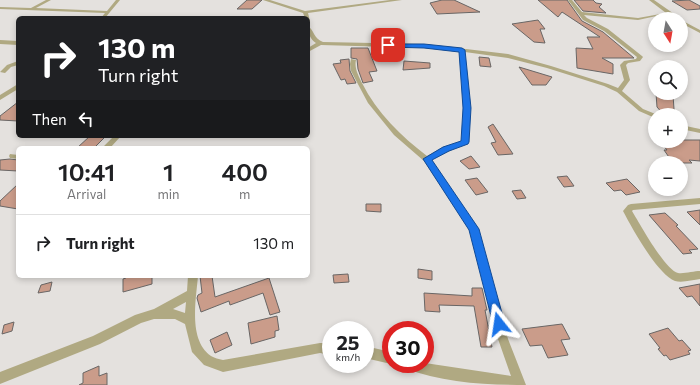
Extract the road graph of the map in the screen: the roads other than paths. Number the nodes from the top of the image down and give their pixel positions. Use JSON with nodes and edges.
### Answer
{"nodes":[{"id":1,"x":49,"y":0,"type":"edge"},
{"id":2,"x":118,"y":0,"type":"edge"},
{"id":3,"x":266,"y":0,"type":"edge"},
{"id":4,"x":400,"y":0,"type":"edge"},
{"id":5,"x":570,"y":0,"type":"edge"},
{"id":6,"x":650,"y":0,"type":"edge"},
{"id":7,"x":0,"y":8,"type":"edge"},
{"id":8,"x":30,"y":9,"type":"junction"},
{"id":9,"x":108,"y":12,"type":"junction"},
{"id":10,"x":305,"y":12,"type":"junction"},
{"id":11,"x":668,"y":12,"type":"edge"},
{"id":12,"x":580,"y":13,"type":"junction"},
{"id":13,"x":105,"y":16,"type":"edge"},
{"id":14,"x":307,"y":16,"type":"edge"},
{"id":15,"x":648,"y":17,"type":"edge"},
{"id":16,"x":688,"y":25,"type":"edge"},
{"id":17,"x":310,"y":32,"type":"edge"},
{"id":18,"x":700,"y":32,"type":"edge"},
{"id":19,"x":0,"y":42,"type":"edge"},
{"id":20,"x":16,"y":43,"type":"edge"},
{"id":21,"x":319,"y":44,"type":"junction"},
{"id":22,"x":310,"y":49,"type":"edge"},
{"id":23,"x":462,"y":50,"type":"junction"},
{"id":24,"x":353,"y":60,"type":"dead end"},
{"id":25,"x":16,"y":64,"type":"edge"},
{"id":26,"x":3,"y":72,"type":"dead end"},
{"id":27,"x":16,"y":87,"type":"edge"},
{"id":28,"x":619,"y":91,"type":"junction"},
{"id":29,"x":0,"y":98,"type":"edge"},
{"id":30,"x":648,"y":113,"type":"edge"},
{"id":31,"x":688,"y":128,"type":"edge"},
{"id":32,"x":700,"y":131,"type":"edge"},
{"id":33,"x":116,"y":138,"type":"edge"},
{"id":34,"x":108,"y":146,"type":"edge"},
{"id":35,"x":427,"y":159,"type":"junction"},
{"id":36,"x":700,"y":200,"type":"edge"},
{"id":37,"x":700,"y":275,"type":"edge"},
{"id":38,"x":193,"y":278,"type":"edge"},
{"id":39,"x":192,"y":293,"type":"junction"},
{"id":40,"x":154,"y":314,"type":"junction"},
{"id":41,"x":188,"y":321,"type":"junction"},
{"id":42,"x":322,"y":348,"type":"edge"},
{"id":43,"x":434,"y":370,"type":"edge"},
{"id":44,"x":0,"y":378,"type":"edge"},
{"id":45,"x":519,"y":384,"type":"edge"}],
"edges":[{"from":1,"to":8,"type":"street"},
{"from":2,"to":9,"type":"street"},
{"from":3,"to":10,"type":"street"},
{"from":4,"to":10,"type":"street"},
{"from":5,"to":12,"type":"street"},
{"from":6,"to":11,"type":"street"},
{"from":7,"to":8,"type":"street"},
{"from":8,"to":9,"type":"street"},
{"from":9,"to":13,"type":"street"},
{"from":10,"to":14,"type":"street"},
{"from":12,"to":15,"type":"street"},
{"from":12,"to":28,"type":"street"},
{"from":16,"to":18,"type":"street"},
{"from":17,"to":21,"type":"street"},
{"from":19,"to":20,"type":"street"},
{"from":21,"to":22,"type":"street"},
{"from":21,"to":23,"type":"street"},
{"from":23,"to":28,"type":"street"},
{"from":23,"to":35,"type":"street"},
{"from":24,"to":35,"type":"street"},
{"from":25,"to":26,"type":"street"},
{"from":27,"to":29,"type":"street"},
{"from":28,"to":30,"type":"street"},
{"from":31,"to":32,"type":"street"},
{"from":33,"to":34,"type":"street"},
{"from":35,"to":45,"type":"street"},
{"from":36,"to":37,"type":"street"},
{"from":38,"to":39,"type":"street"},
{"from":39,"to":40,"type":"street"},
{"from":39,"to":41,"type":"street"},
{"from":40,"to":41,"type":"street"},
{"from":40,"to":44,"type":"street"},
{"from":41,"to":42,"type":"street"},
{"from":43,"to":45,"type":"street"}]}
